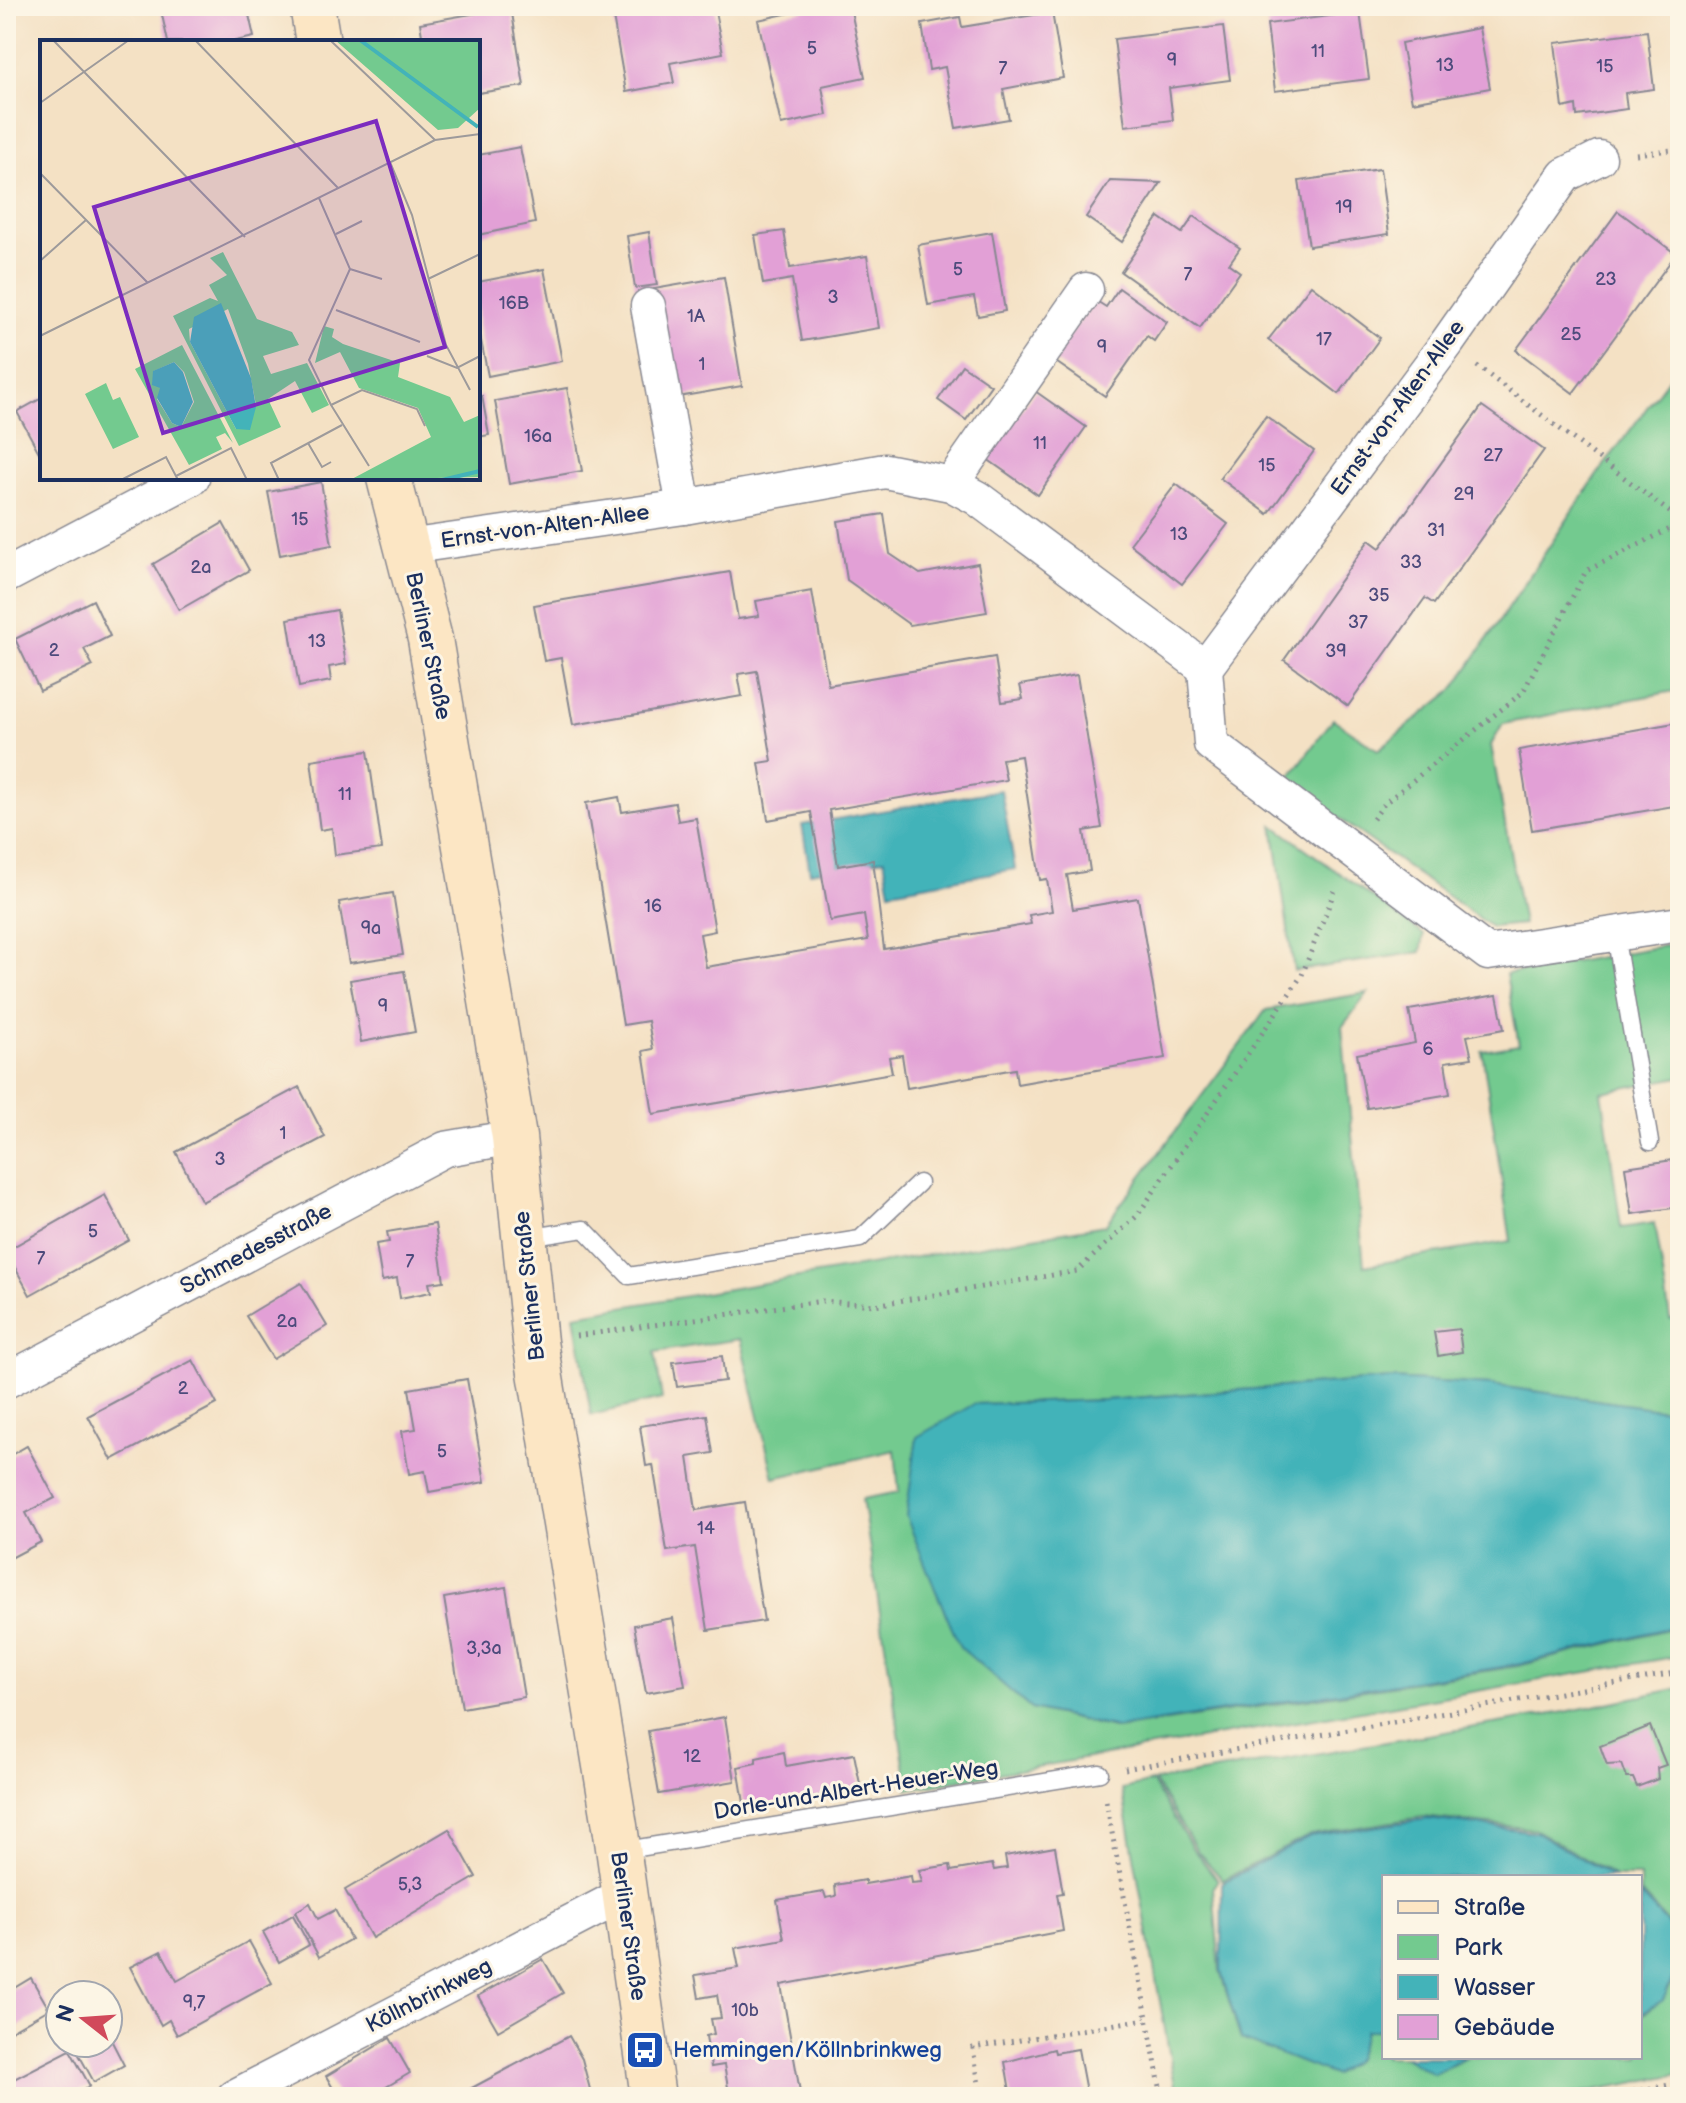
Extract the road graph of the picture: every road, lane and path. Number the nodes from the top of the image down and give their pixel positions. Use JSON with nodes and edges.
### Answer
{"nodes":[{"id":1,"x":312,"y":6,"type":"edge"},
{"id":2,"x":318,"y":40,"type":"edge"},
{"id":3,"x":1599,"y":158,"type":"dead end"},
{"id":4,"x":1086,"y":290,"type":"dead end"},
{"id":5,"x":648,"y":306,"type":"dead end"},
{"id":6,"x":1447,"y":343,"type":"junction"},
{"id":7,"x":188,"y":480,"type":"edge"},
{"id":8,"x":390,"y":480,"type":"edge"},
{"id":9,"x":951,"y":484,"type":"junction"},
{"id":10,"x":684,"y":507,"type":"junction"},
{"id":11,"x":1680,"y":522,"type":"edge"},
{"id":12,"x":407,"y":547,"type":"junction"},
{"id":13,"x":6,"y":576,"type":"edge"},
{"id":14,"x":1205,"y":668,"type":"junction"},
{"id":15,"x":1350,"y":850,"type":"junction"},
{"id":16,"x":1680,"y":924,"type":"edge"},
{"id":17,"x":1615,"y":934,"type":"junction"},
{"id":18,"x":514,"y":1137,"type":"junction"},
{"id":19,"x":1650,"y":1142,"type":"dead end"},
{"id":20,"x":919,"y":1183,"type":"dead end"},
{"id":21,"x":526,"y":1238,"type":"junction"},
{"id":22,"x":535,"y":1342,"type":"junction"},
{"id":23,"x":6,"y":1381,"type":"edge"},
{"id":24,"x":1680,"y":1672,"type":"edge"},
{"id":25,"x":1100,"y":1773,"type":"junction"},
{"id":26,"x":618,"y":1851,"type":"junction"},
{"id":27,"x":623,"y":1895,"type":"junction"},
{"id":28,"x":1146,"y":2019,"type":"junction"},
{"id":29,"x":1680,"y":2083,"type":"edge"},
{"id":30,"x":234,"y":2097,"type":"edge"},
{"id":31,"x":653,"y":2097,"type":"edge"},
{"id":32,"x":981,"y":2097,"type":"edge"},
{"id":33,"x":1162,"y":2097,"type":"edge"},
{"id":34,"x":1602,"y":2097,"type":"edge"}],
"edges":[{"from":1,"to":2,"type":"street"},
{"from":3,"to":6,"type":"street","name":"Ernst-von-Alten-Allee"},
{"from":4,"to":9,"type":"street"},
{"from":5,"to":10,"type":"street"},
{"from":6,"to":11,"type":"path"},
{"from":6,"to":14,"type":"street","name":"Ernst-von-Alten-Allee"},
{"from":7,"to":13,"type":"street"},
{"from":8,"to":12,"type":"street","name":"Berliner Straße"},
{"from":9,"to":10,"type":"street","name":"Ernst-von-Alten-Allee"},
{"from":9,"to":14,"type":"street","name":"Ernst-von-Alten-Allee"},
{"from":10,"to":12,"type":"street","name":"Ernst-von-Alten-Allee"},
{"from":11,"to":15,"type":"path"},
{"from":12,"to":18,"type":"street","name":"Berliner Straße"},
{"from":14,"to":15,"type":"street"},
{"from":15,"to":17,"type":"street"},
{"from":15,"to":22,"type":"path"},
{"from":16,"to":17,"type":"street"},
{"from":17,"to":19,"type":"lane"},
{"from":18,"to":21,"type":"street","name":"Berliner Straße"},
{"from":18,"to":23,"type":"street","name":"Schmedesstraße"},
{"from":20,"to":21,"type":"lane"},
{"from":21,"to":22,"type":"street","name":"Berliner Straße"},
{"from":22,"to":26,"type":"street","name":"Berliner Straße"},
{"from":24,"to":25,"type":"path"},
{"from":25,"to":26,"type":"lane","name":"Dorle-und-Albert-Heuer-Weg"},
{"from":25,"to":28,"type":"path"},
{"from":26,"to":27,"type":"street","name":"Berliner Straße"},
{"from":27,"to":30,"type":"street","name":"Köllnbrinkweg"},
{"from":27,"to":31,"type":"street","name":"Berliner Straße"},
{"from":28,"to":32,"type":"path"},
{"from":28,"to":33,"type":"path"},
{"from":29,"to":34,"type":"path"}]}
